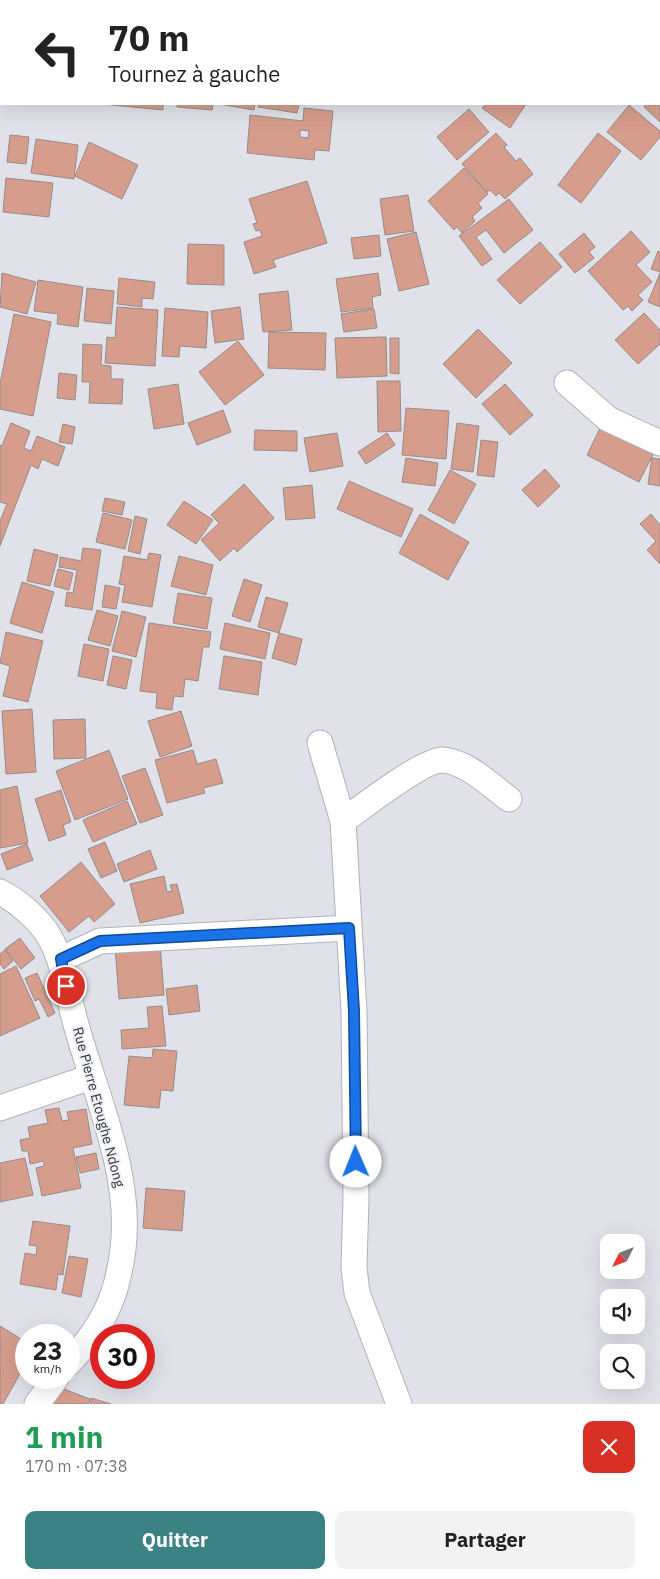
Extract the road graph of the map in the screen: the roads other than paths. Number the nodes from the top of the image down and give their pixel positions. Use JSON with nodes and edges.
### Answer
{"nodes":[{"id":1,"x":566,"y":383,"type":"dead end"},
{"id":2,"x":660,"y":443,"type":"edge"},
{"id":3,"x":320,"y":742,"type":"dead end"},
{"id":4,"x":509,"y":798,"type":"dead end"},
{"id":5,"x":343,"y":821,"type":"junction"},
{"id":6,"x":0,"y":892,"type":"edge"},
{"id":7,"x":349,"y":928,"type":"junction"},
{"id":8,"x":61,"y":959,"type":"junction"},
{"id":9,"x":91,"y":1077,"type":"junction"},
{"id":10,"x":0,"y":1108,"type":"edge"},
{"id":11,"x":80,"y":1351,"type":"edge"},
{"id":12,"x":48,"y":1389,"type":"edge"},
{"id":13,"x":37,"y":1404,"type":"edge"},
{"id":14,"x":399,"y":1404,"type":"edge"}],
"edges":[{"from":1,"to":2,"type":"street"},
{"from":3,"to":5,"type":"street"},
{"from":4,"to":5,"type":"street"},
{"from":5,"to":7,"type":"street"},
{"from":6,"to":8,"type":"street","name":"Rue Pierre Etoughe Ndong"},
{"from":7,"to":8,"type":"street"},
{"from":7,"to":14,"type":"street"},
{"from":8,"to":9,"type":"street","name":"Rue Pierre Etoughe Ndong"},
{"from":9,"to":10,"type":"street"},
{"from":9,"to":11,"type":"street","name":"Rue Pierre Etoughe Ndong"},
{"from":12,"to":13,"type":"street"}]}
